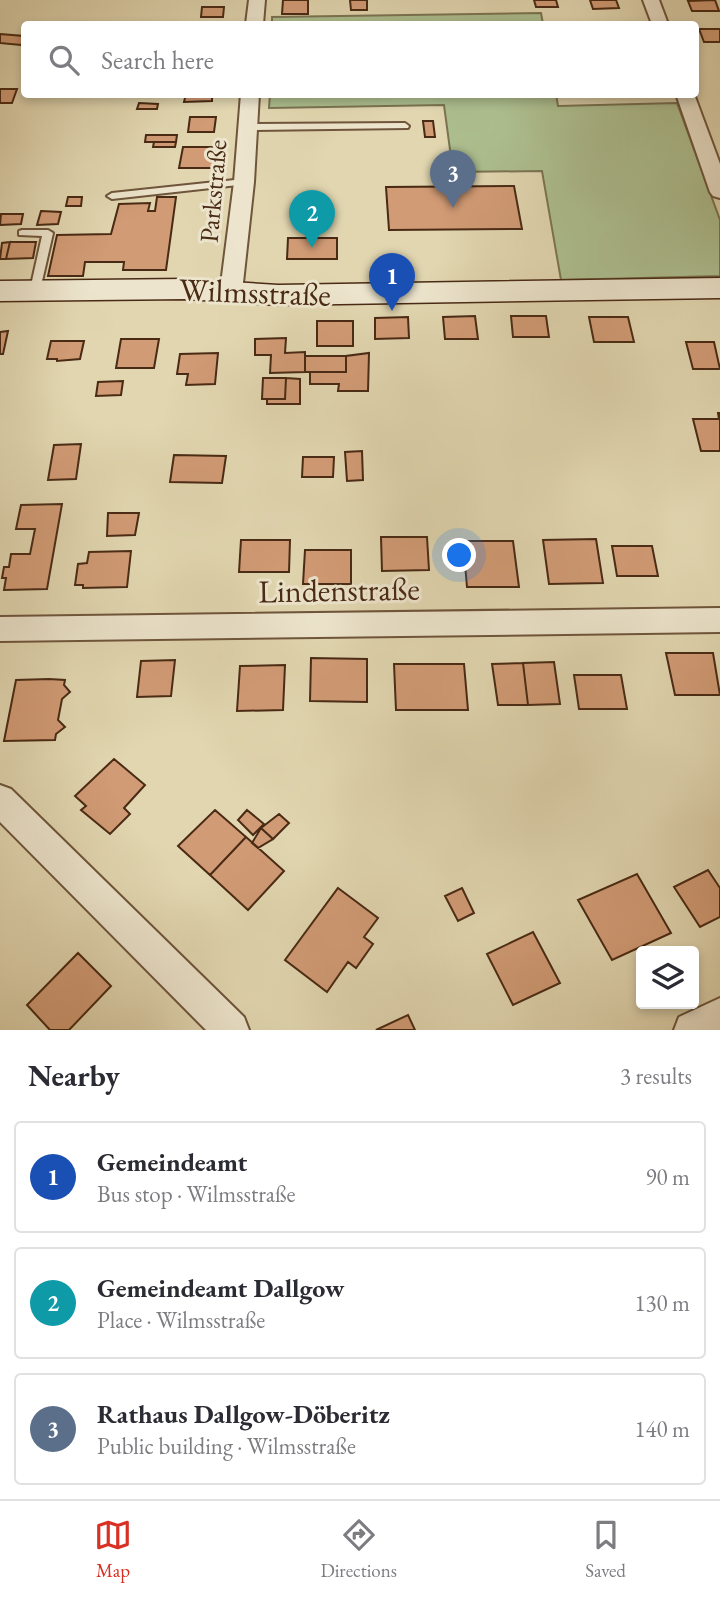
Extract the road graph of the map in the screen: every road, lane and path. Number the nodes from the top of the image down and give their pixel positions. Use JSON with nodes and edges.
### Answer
{"nodes":[{"id":1,"x":257,"y":0,"type":"edge"},
{"id":2,"x":651,"y":0,"type":"edge"},
{"id":3,"x":255,"y":21,"type":"edge"},
{"id":4,"x":659,"y":21,"type":"edge"},
{"id":5,"x":250,"y":98,"type":"edge"},
{"id":6,"x":686,"y":98,"type":"edge"},
{"id":7,"x":405,"y":126,"type":"dead end"},
{"id":8,"x":248,"y":127,"type":"junction"},
{"id":9,"x":244,"y":182,"type":"junction"},
{"id":10,"x":720,"y":192,"type":"edge"},
{"id":11,"x":112,"y":196,"type":"dead end"},
{"id":12,"x":22,"y":233,"type":"dead end"},
{"id":13,"x":720,"y":288,"type":"edge"},
{"id":14,"x":0,"y":290,"type":"edge"},
{"id":15,"x":34,"y":290,"type":"junction"},
{"id":16,"x":231,"y":292,"type":"junction"},
{"id":17,"x":720,"y":620,"type":"edge"},
{"id":18,"x":0,"y":629,"type":"edge"},
{"id":19,"x":0,"y":800,"type":"edge"},
{"id":20,"x":720,"y":1016,"type":"edge"},
{"id":21,"x":231,"y":1030,"type":"edge"},
{"id":22,"x":692,"y":1030,"type":"edge"}],
"edges":[{"from":1,"to":3,"type":"street"},
{"from":2,"to":4,"type":"street"},
{"from":5,"to":8,"type":"street","name":"Parkstraße"},
{"from":6,"to":10,"type":"street"},
{"from":7,"to":8,"type":"lane"},
{"from":8,"to":9,"type":"street","name":"Parkstraße"},
{"from":9,"to":11,"type":"lane"},
{"from":9,"to":16,"type":"street","name":"Parkstraße"},
{"from":12,"to":15,"type":"lane"},
{"from":13,"to":16,"type":"street","name":"Wilmsstraße"},
{"from":14,"to":15,"type":"street","name":"Wilmsstraße"},
{"from":15,"to":16,"type":"street","name":"Wilmsstraße"},
{"from":17,"to":18,"type":"street","name":"Lindenstraße"},
{"from":19,"to":21,"type":"street"},
{"from":20,"to":22,"type":"street"}]}
